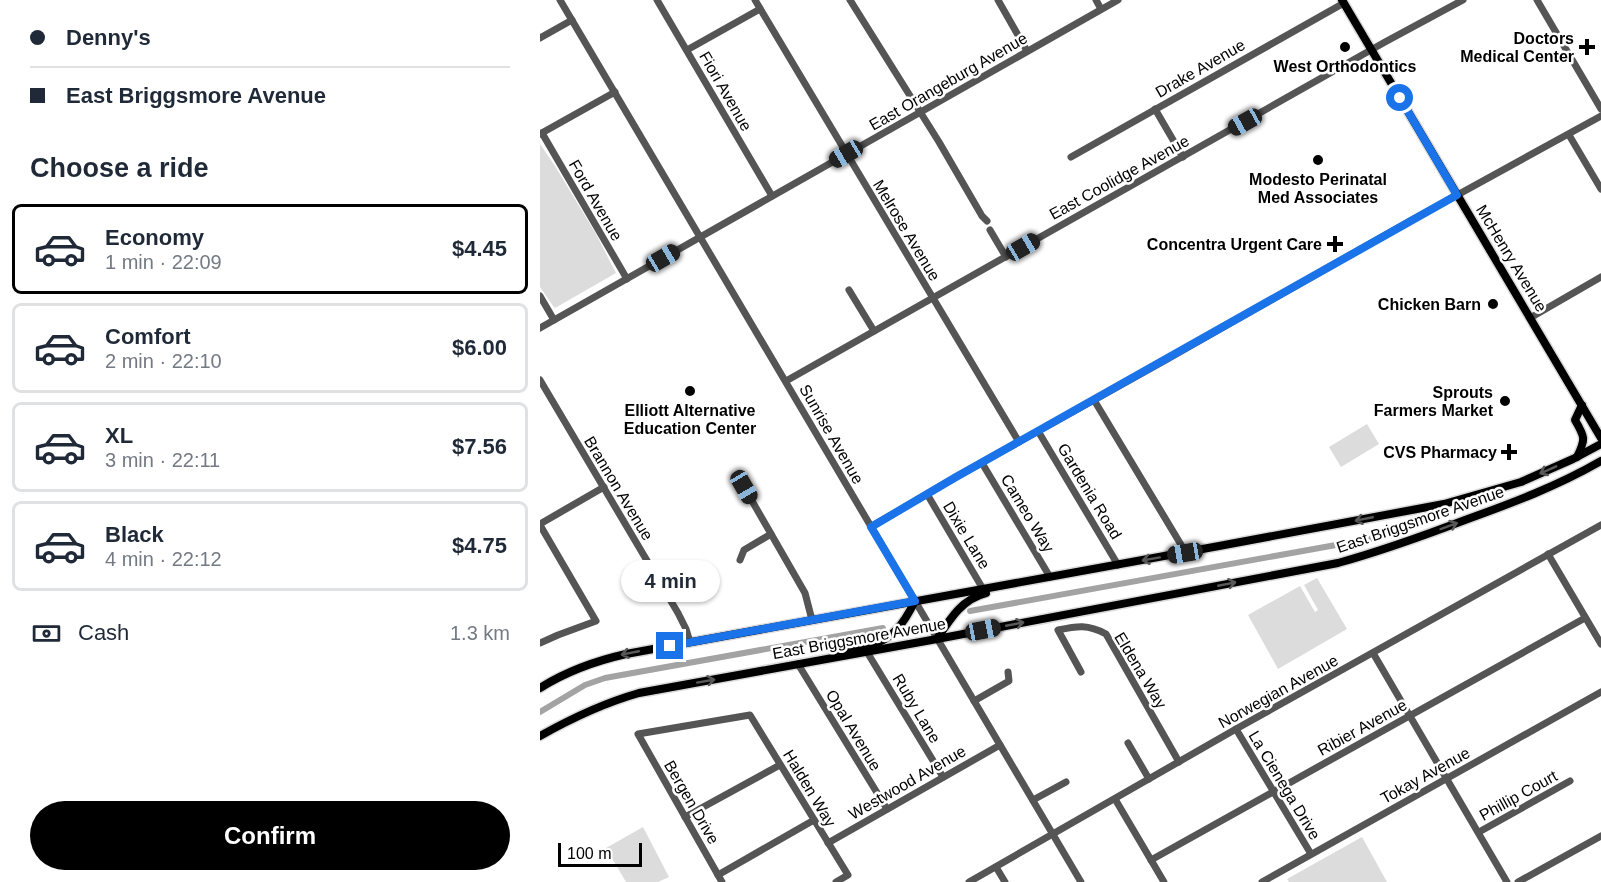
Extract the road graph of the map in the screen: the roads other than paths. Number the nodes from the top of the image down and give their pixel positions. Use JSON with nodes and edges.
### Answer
{"nodes":[{"id":1,"x":560,"y":0,"type":"edge"},
{"id":2,"x":657,"y":0,"type":"edge"},
{"id":3,"x":755,"y":0,"type":"edge"},
{"id":4,"x":850,"y":0,"type":"edge"},
{"id":5,"x":998,"y":0,"type":"edge"},
{"id":6,"x":1096,"y":0,"type":"edge"},
{"id":7,"x":1118,"y":0,"type":"edge"},
{"id":8,"x":1463,"y":0,"type":"edge"},
{"id":9,"x":1537,"y":0,"type":"edge"},
{"id":10,"x":1343,"y":2,"type":"edge"},
{"id":11,"x":760,"y":9,"type":"junction"},
{"id":12,"x":1101,"y":9,"type":"junction"},
{"id":13,"x":572,"y":20,"type":"junction"},
{"id":14,"x":540,"y":38,"type":"edge"},
{"id":15,"x":687,"y":50,"type":"junction"},
{"id":16,"x":1372,"y":50,"type":"junction"},
{"id":17,"x":1027,"y":51,"type":"junction"},
{"id":18,"x":615,"y":92,"type":"junction"},
{"id":19,"x":1601,"y":109,"type":"edge"},
{"id":20,"x":1155,"y":110,"type":"junction"},
{"id":21,"x":920,"y":113,"type":"junction"},
{"id":22,"x":1601,"y":116,"type":"edge"},
{"id":23,"x":541,"y":134,"type":"edge"},
{"id":24,"x":1569,"y":135,"type":"junction"},
{"id":25,"x":846,"y":154,"type":"junction"},
{"id":26,"x":1183,"y":157,"type":"junction"},
{"id":27,"x":1071,"y":158,"type":"dead end"},
{"id":28,"x":1601,"y":189,"type":"edge"},
{"id":29,"x":1457,"y":195,"type":"junction"},
{"id":30,"x":772,"y":196,"type":"junction"},
{"id":31,"x":987,"y":221,"type":"dead end"},
{"id":32,"x":990,"y":230,"type":"dead end"},
{"id":33,"x":700,"y":237,"type":"junction"},
{"id":34,"x":1006,"y":257,"type":"junction"},
{"id":35,"x":1601,"y":277,"type":"edge"},
{"id":36,"x":627,"y":279,"type":"junction"},
{"id":37,"x":849,"y":290,"type":"dead end"},
{"id":38,"x":540,"y":296,"type":"edge"},
{"id":39,"x":933,"y":298,"type":"junction"},
{"id":40,"x":1530,"y":318,"type":"junction"},
{"id":41,"x":554,"y":320,"type":"junction"},
{"id":42,"x":540,"y":328,"type":"edge"},
{"id":43,"x":874,"y":331,"type":"junction"},
{"id":44,"x":540,"y":380,"type":"edge"},
{"id":45,"x":786,"y":381,"type":"junction"},
{"id":46,"x":1094,"y":400,"type":"junction"},
{"id":47,"x":1582,"y":405,"type":"junction"},
{"id":48,"x":1597,"y":423,"type":"edge"},
{"id":49,"x":1038,"y":431,"type":"junction"},
{"id":50,"x":1601,"y":438,"type":"edge"},
{"id":51,"x":1019,"y":442,"type":"junction"},
{"id":52,"x":1601,"y":444,"type":"edge"},
{"id":53,"x":1577,"y":456,"type":"junction"},
{"id":54,"x":1601,"y":461,"type":"edge"},
{"id":55,"x":982,"y":462,"type":"junction"},
{"id":56,"x":604,"y":487,"type":"junction"},
{"id":57,"x":744,"y":487,"type":"dead end"},
{"id":58,"x":927,"y":494,"type":"junction"},
{"id":59,"x":540,"y":525,"type":"edge"},
{"id":60,"x":1601,"y":525,"type":"edge"},
{"id":61,"x":871,"y":527,"type":"junction"},
{"id":62,"x":771,"y":534,"type":"junction"},
{"id":63,"x":1185,"y":553,"type":"junction"},
{"id":64,"x":1548,"y":554,"type":"junction"},
{"id":65,"x":740,"y":560,"type":"dead end"},
{"id":66,"x":1118,"y":565,"type":"junction"},
{"id":67,"x":1050,"y":577,"type":"junction"},
{"id":68,"x":1015,"y":583,"type":"junction"},
{"id":69,"x":983,"y":589,"type":"junction"},
{"id":70,"x":915,"y":601,"type":"junction"},
{"id":71,"x":1586,"y":618,"type":"junction"},
{"id":72,"x":812,"y":620,"type":"junction"},
{"id":73,"x":937,"y":639,"type":"junction"},
{"id":74,"x":690,"y":642,"type":"junction"},
{"id":75,"x":540,"y":643,"type":"edge"},
{"id":76,"x":1601,"y":644,"type":"edge"},
{"id":77,"x":867,"y":652,"type":"junction"},
{"id":78,"x":1373,"y":653,"type":"junction"},
{"id":79,"x":830,"y":658,"type":"junction"},
{"id":80,"x":798,"y":664,"type":"junction"},
{"id":81,"x":1008,"y":672,"type":"dead end"},
{"id":82,"x":1081,"y":672,"type":"dead end"},
{"id":83,"x":540,"y":687,"type":"edge"},
{"id":84,"x":1601,"y":692,"type":"edge"},
{"id":85,"x":974,"y":701,"type":"junction"},
{"id":86,"x":750,"y":715,"type":"joint"},
{"id":87,"x":1410,"y":716,"type":"junction"},
{"id":88,"x":1236,"y":729,"type":"junction"},
{"id":89,"x":540,"y":736,"type":"edge"},
{"id":90,"x":1128,"y":743,"type":"dead end"},
{"id":91,"x":1000,"y":745,"type":"junction"},
{"id":92,"x":1179,"y":762,"type":"junction"},
{"id":93,"x":780,"y":765,"type":"junction"},
{"id":94,"x":943,"y":777,"type":"junction"},
{"id":95,"x":1447,"y":778,"type":"junction"},
{"id":96,"x":1149,"y":779,"type":"junction"},
{"id":97,"x":1066,"y":782,"type":"dead end"},
{"id":98,"x":1570,"y":782,"type":"dead end"},
{"id":99,"x":1273,"y":791,"type":"junction"},
{"id":100,"x":1115,"y":799,"type":"junction"},
{"id":101,"x":1033,"y":800,"type":"junction"},
{"id":102,"x":887,"y":809,"type":"junction"},
{"id":103,"x":685,"y":817,"type":"junction"},
{"id":104,"x":814,"y":820,"type":"junction"},
{"id":105,"x":1479,"y":832,"type":"junction"},
{"id":106,"x":1053,"y":834,"type":"junction"},
{"id":107,"x":1601,"y":836,"type":"edge"},
{"id":108,"x":828,"y":843,"type":"junction"},
{"id":109,"x":1311,"y":854,"type":"junction"},
{"id":110,"x":1151,"y":860,"type":"junction"},
{"id":111,"x":996,"y":867,"type":"junction"},
{"id":112,"x":718,"y":875,"type":"junction"},
{"id":113,"x":722,"y":882,"type":"edge"},
{"id":114,"x":836,"y":882,"type":"edge"},
{"id":115,"x":969,"y":882,"type":"edge"},
{"id":116,"x":1005,"y":882,"type":"edge"},
{"id":117,"x":1081,"y":882,"type":"edge"},
{"id":118,"x":1164,"y":882,"type":"edge"},
{"id":119,"x":1262,"y":882,"type":"edge"},
{"id":120,"x":1507,"y":882,"type":"edge"},
{"id":121,"x":1518,"y":882,"type":"edge"}],
"edges":[{"from":1,"to":13,"type":"street","name":"Sunrise Avenue"},
{"from":2,"to":15,"type":"street","name":"Fiori Avenue"},
{"from":3,"to":11,"type":"street","name":"Melrose Avenue"},
{"from":4,"to":21,"type":"street"},
{"from":5,"to":17,"type":"street"},
{"from":6,"to":12,"type":"street"},
{"from":7,"to":12,"type":"street","name":"East Orangeburg Avenue"},
{"from":8,"to":16,"type":"street","name":"East Coolidge Avenue"},
{"from":9,"to":19,"type":"street"},
{"from":10,"to":16,"type":"main road","name":"McHenry Avenue"},
{"from":10,"to":20,"type":"street","name":"Drake Avenue"},
{"from":11,"to":15,"type":"street"},
{"from":11,"to":25,"type":"street","name":"Melrose Avenue"},
{"from":12,"to":17,"type":"street","name":"East Orangeburg Avenue"},
{"from":13,"to":14,"type":"street"},
{"from":13,"to":18,"type":"street","name":"Sunrise Avenue"},
{"from":15,"to":30,"type":"street","name":"Fiori Avenue"},
{"from":16,"to":26,"type":"street","name":"East Coolidge Avenue"},
{"from":16,"to":29,"type":"main road","name":"McHenry Avenue"},
{"from":17,"to":21,"type":"street","name":"East Orangeburg Avenue"},
{"from":18,"to":23,"type":"street"},
{"from":18,"to":33,"type":"street","name":"Sunrise Avenue"},
{"from":20,"to":26,"type":"street"},
{"from":20,"to":27,"type":"street","name":"Drake Avenue"},
{"from":21,"to":25,"type":"street","name":"East Orangeburg Avenue"},
{"from":21,"to":31,"type":"street"},
{"from":22,"to":24,"type":"street"},
{"from":23,"to":36,"type":"street","name":"Ford Avenue"},
{"from":24,"to":28,"type":"street"},
{"from":24,"to":29,"type":"street"},
{"from":25,"to":30,"type":"street","name":"East Orangeburg Avenue"},
{"from":25,"to":39,"type":"street","name":"Melrose Avenue"},
{"from":26,"to":34,"type":"street","name":"East Coolidge Avenue"},
{"from":29,"to":40,"type":"main road","name":"McHenry Avenue"},
{"from":29,"to":46,"type":"street"},
{"from":30,"to":33,"type":"street","name":"East Orangeburg Avenue"},
{"from":32,"to":34,"type":"street"},
{"from":33,"to":36,"type":"street","name":"East Orangeburg Avenue"},
{"from":33,"to":45,"type":"street","name":"Sunrise Avenue"},
{"from":34,"to":39,"type":"street","name":"East Coolidge Avenue"},
{"from":35,"to":40,"type":"street"},
{"from":36,"to":41,"type":"street","name":"East Orangeburg Avenue"},
{"from":37,"to":43,"type":"street"},
{"from":38,"to":41,"type":"street"},
{"from":39,"to":43,"type":"street","name":"East Coolidge Avenue"},
{"from":39,"to":51,"type":"street","name":"Melrose Avenue"},
{"from":40,"to":47,"type":"main road","name":"McHenry Avenue"},
{"from":41,"to":42,"type":"street","name":"East Orangeburg Avenue"},
{"from":43,"to":45,"type":"street","name":"East Coolidge Avenue"},
{"from":44,"to":56,"type":"street","name":"Brannon Avenue"},
{"from":45,"to":61,"type":"street","name":"Sunrise Avenue"},
{"from":46,"to":49,"type":"street"},
{"from":46,"to":63,"type":"street"},
{"from":47,"to":48,"type":"main road","name":"McHenry Avenue"},
{"from":47,"to":53,"type":"main road"},
{"from":48,"to":50,"type":"main road","name":"McHenry Avenue"},
{"from":49,"to":51,"type":"street"},
{"from":49,"to":66,"type":"street","name":"Gardenia Road"},
{"from":51,"to":55,"type":"street"},
{"from":52,"to":53,"type":"main road","name":"East Briggsmore Avenue"},
{"from":53,"to":63,"type":"main road","name":"East Briggsmore Avenue","one_way":true},
{"from":73,"to":54,"type":"main road","name":"East Briggsmore Avenue","one_way":true},
{"from":55,"to":58,"type":"street"},
{"from":55,"to":67,"type":"street","name":"Cameo Way"},
{"from":56,"to":59,"type":"street"},
{"from":56,"to":74,"type":"street","name":"Brannon Avenue"},
{"from":57,"to":62,"type":"street"},
{"from":58,"to":61,"type":"street"},
{"from":58,"to":69,"type":"street","name":"Dixie Lane"},
{"from":59,"to":75,"type":"street"},
{"from":60,"to":64,"type":"street","name":"Norwegian Avenue"},
{"from":61,"to":70,"type":"street","name":"Sunrise Avenue"},
{"from":62,"to":65,"type":"street"},
{"from":62,"to":72,"type":"street"},
{"from":63,"to":66,"type":"main road","name":"East Briggsmore Avenue","one_way":true},
{"from":64,"to":71,"type":"street"},
{"from":64,"to":78,"type":"street","name":"Norwegian Avenue"},
{"from":66,"to":67,"type":"main road","name":"East Briggsmore Avenue"},
{"from":67,"to":68,"type":"main road","name":"East Briggsmore Avenue"},
{"from":68,"to":69,"type":"main road","name":"East Briggsmore Avenue"},
{"from":68,"to":73,"type":"main road"},
{"from":69,"to":70,"type":"main road","name":"East Briggsmore Avenue"},
{"from":70,"to":72,"type":"main road","name":"East Briggsmore Avenue"},
{"from":70,"to":73,"type":"street","name":"Sunrise Avenue"},
{"from":70,"to":79,"type":"main road"},
{"from":71,"to":76,"type":"street"},
{"from":71,"to":87,"type":"street","name":"Ribier Avenue"},
{"from":72,"to":74,"type":"main road","name":"East Briggsmore Avenue"},
{"from":73,"to":77,"type":"main road","name":"East Briggsmore Avenue"},
{"from":73,"to":85,"type":"street","name":"Sunrise Avenue"},
{"from":74,"to":83,"type":"main road","name":"East Briggsmore Avenue","one_way":true},
{"from":77,"to":79,"type":"main road","name":"East Briggsmore Avenue"},
{"from":77,"to":94,"type":"street","name":"Ruby Lane"},
{"from":78,"to":87,"type":"street"},
{"from":78,"to":88,"type":"street","name":"Norwegian Avenue"},
{"from":79,"to":80,"type":"main road","name":"East Briggsmore Avenue"},
{"from":89,"to":80,"type":"main road","name":"East Briggsmore Avenue","one_way":true},
{"from":80,"to":102,"type":"street","name":"Opal Avenue"},
{"from":81,"to":85,"type":"street"},
{"from":82,"to":92,"type":"street","name":"Eldena Way"},
{"from":84,"to":95,"type":"street","name":"Tokay Avenue"},
{"from":85,"to":91,"type":"street","name":"Sunrise Avenue"},
{"from":86,"to":93,"type":"street","name":"Halden Way"},
{"from":86,"to":103,"type":"street","name":"Bergen Drive"},
{"from":87,"to":95,"type":"street"},
{"from":87,"to":99,"type":"street","name":"Ribier Avenue"},
{"from":88,"to":92,"type":"street","name":"Norwegian Avenue"},
{"from":88,"to":99,"type":"street","name":"La Cienega Drive"},
{"from":90,"to":96,"type":"street"},
{"from":91,"to":94,"type":"street","name":"Westwood Avenue"},
{"from":91,"to":101,"type":"street","name":"Sunrise Avenue"},
{"from":92,"to":96,"type":"street","name":"Norwegian Avenue"},
{"from":93,"to":103,"type":"street"},
{"from":93,"to":104,"type":"street","name":"Halden Way"},
{"from":94,"to":102,"type":"street","name":"Westwood Avenue"},
{"from":95,"to":105,"type":"street"},
{"from":95,"to":109,"type":"street","name":"Tokay Avenue"},
{"from":96,"to":100,"type":"street","name":"Norwegian Avenue"},
{"from":97,"to":101,"type":"street"},
{"from":98,"to":105,"type":"street","name":"Phillip Court"},
{"from":99,"to":109,"type":"street","name":"La Cienega Drive"},
{"from":99,"to":110,"type":"street","name":"Ribier Avenue"},
{"from":100,"to":106,"type":"street","name":"Norwegian Avenue"},
{"from":100,"to":110,"type":"street"},
{"from":101,"to":106,"type":"street","name":"Sunrise Avenue"},
{"from":102,"to":108,"type":"street","name":"Westwood Avenue"},
{"from":103,"to":112,"type":"street","name":"Bergen Drive"},
{"from":104,"to":108,"type":"street","name":"Halden Way"},
{"from":104,"to":112,"type":"street"},
{"from":105,"to":120,"type":"street"},
{"from":106,"to":111,"type":"street","name":"Norwegian Avenue"},
{"from":106,"to":117,"type":"street","name":"Sunrise Avenue"},
{"from":107,"to":121,"type":"street"},
{"from":108,"to":114,"type":"street","name":"Halden Way"},
{"from":109,"to":119,"type":"street","name":"Tokay Avenue"},
{"from":110,"to":118,"type":"street"},
{"from":111,"to":115,"type":"street","name":"Norwegian Avenue"},
{"from":111,"to":116,"type":"street"},
{"from":112,"to":113,"type":"street","name":"Bergen Drive"}]}
